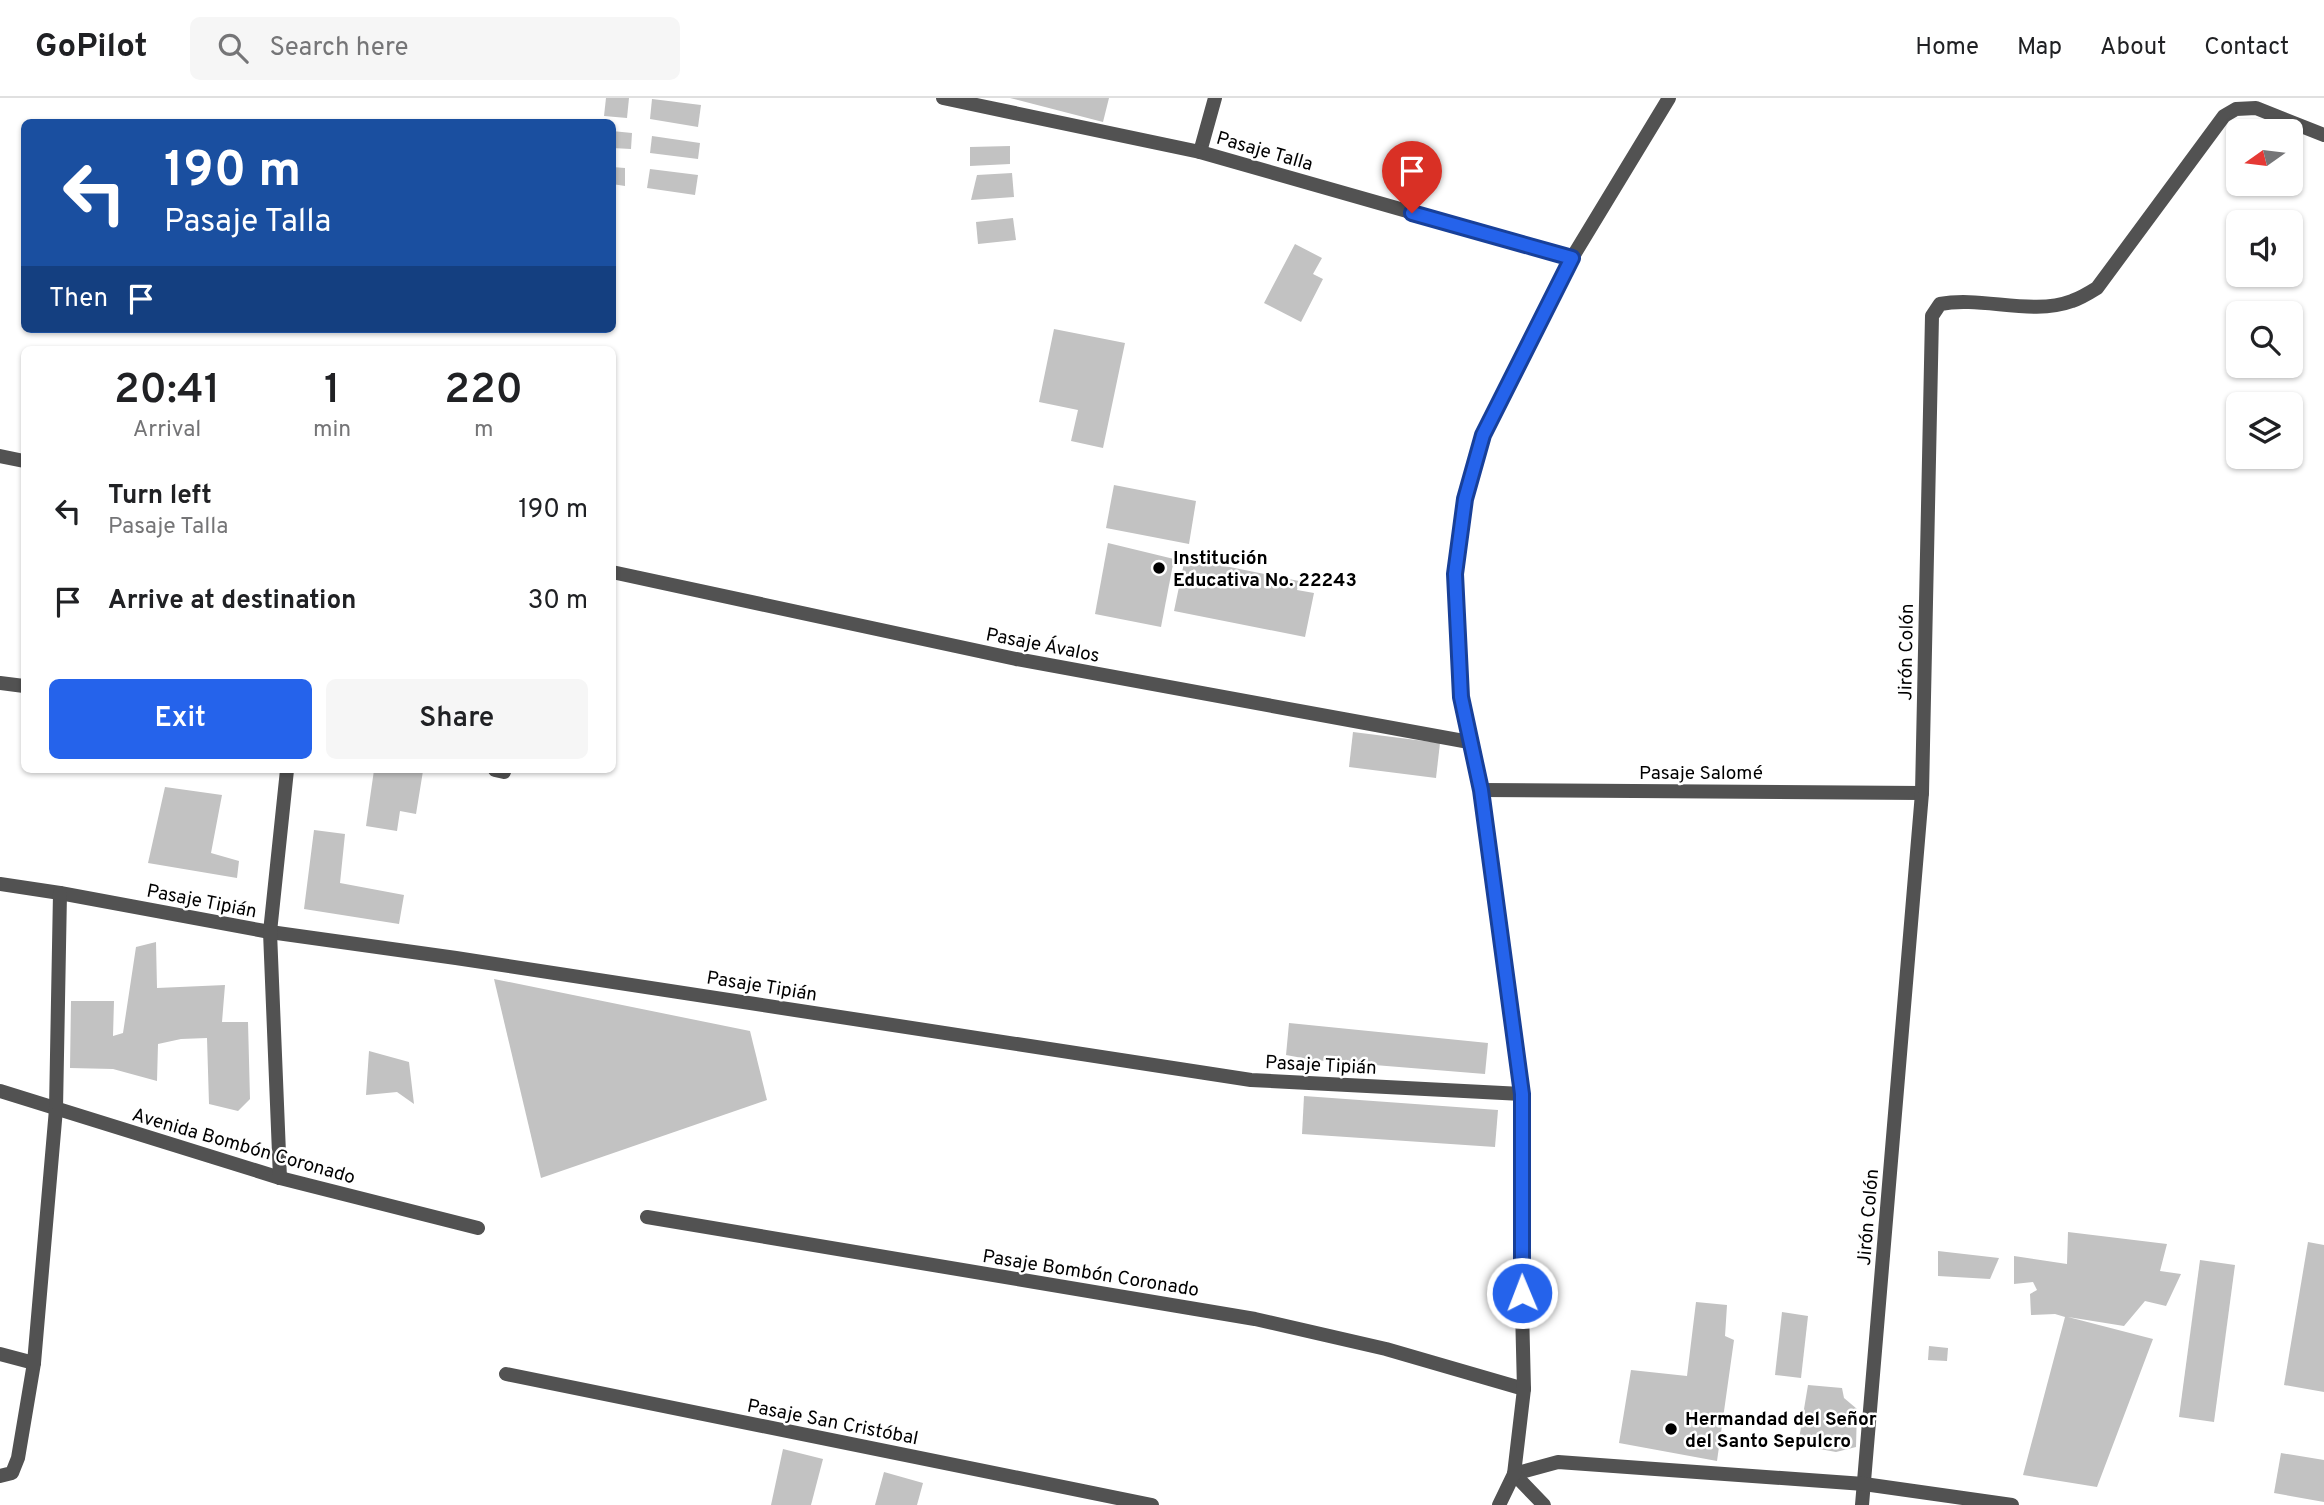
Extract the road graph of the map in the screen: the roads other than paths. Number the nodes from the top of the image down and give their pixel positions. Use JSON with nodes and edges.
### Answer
{"nodes":[{"id":1,"x":943,"y":98,"type":"edge"},
{"id":2,"x":1215,"y":98,"type":"edge"},
{"id":3,"x":1669,"y":98,"type":"edge"},
{"id":4,"x":2324,"y":135,"type":"edge"},
{"id":5,"x":1200,"y":152,"type":"junction"},
{"id":6,"x":1572,"y":258,"type":"junction"},
{"id":7,"x":0,"y":456,"type":"edge"},
{"id":8,"x":21,"y":460,"type":"edge"},
{"id":9,"x":616,"y":573,"type":"edge"},
{"id":10,"x":0,"y":683,"type":"edge"},
{"id":11,"x":21,"y":686,"type":"edge"},
{"id":12,"x":1469,"y":742,"type":"junction"},
{"id":13,"x":287,"y":773,"type":"edge"},
{"id":14,"x":1481,"y":790,"type":"junction"},
{"id":15,"x":1922,"y":793,"type":"junction"},
{"id":16,"x":0,"y":884,"type":"edge"},
{"id":17,"x":60,"y":893,"type":"junction"},
{"id":18,"x":270,"y":932,"type":"junction"},
{"id":19,"x":0,"y":1091,"type":"edge"},
{"id":20,"x":1522,"y":1094,"type":"junction"},
{"id":21,"x":56,"y":1109,"type":"junction"},
{"id":22,"x":280,"y":1178,"type":"junction"},
{"id":23,"x":647,"y":1217,"type":"dead end"},
{"id":24,"x":478,"y":1228,"type":"dead end"},
{"id":25,"x":0,"y":1353,"type":"edge"},
{"id":26,"x":34,"y":1363,"type":"junction"},
{"id":27,"x":506,"y":1374,"type":"dead end"},
{"id":28,"x":1524,"y":1388,"type":"junction"},
{"id":29,"x":1514,"y":1474,"type":"junction"},
{"id":30,"x":0,"y":1476,"type":"edge"},
{"id":31,"x":1864,"y":1484,"type":"junction"},
{"id":32,"x":1152,"y":1505,"type":"edge"},
{"id":33,"x":1499,"y":1505,"type":"edge"},
{"id":34,"x":1544,"y":1505,"type":"edge"},
{"id":35,"x":1863,"y":1505,"type":"edge"},
{"id":36,"x":2012,"y":1505,"type":"edge"}],
"edges":[{"from":1,"to":5,"type":"street","name":"Pasaje Talla"},
{"from":2,"to":5,"type":"street"},
{"from":3,"to":6,"type":"street"},
{"from":4,"to":15,"type":"street","name":"Jirón Colón"},
{"from":5,"to":6,"type":"street","name":"Pasaje Talla"},
{"from":6,"to":12,"type":"street"},
{"from":7,"to":8,"type":"street"},
{"from":9,"to":12,"type":"street","name":"Pasaje Ávalos"},
{"from":10,"to":11,"type":"street"},
{"from":12,"to":14,"type":"street"},
{"from":13,"to":18,"type":"street"},
{"from":14,"to":15,"type":"street","name":"Pasaje Salomé"},
{"from":14,"to":20,"type":"street"},
{"from":15,"to":31,"type":"street","name":"Jirón Colón"},
{"from":16,"to":17,"type":"street","name":"Pasaje Tipián"},
{"from":17,"to":18,"type":"street","name":"Pasaje Tipián"},
{"from":17,"to":21,"type":"street"},
{"from":18,"to":20,"type":"street","name":"Pasaje Tipián"},
{"from":18,"to":22,"type":"street"},
{"from":19,"to":21,"type":"street","name":"Avenida Bombón Coronado"},
{"from":20,"to":28,"type":"street"},
{"from":21,"to":22,"type":"street","name":"Avenida Bombón Coronado"},
{"from":21,"to":26,"type":"street"},
{"from":22,"to":24,"type":"street","name":"Avenida Bombón Coronado"},
{"from":23,"to":28,"type":"street","name":"Pasaje Bombón Coronado"},
{"from":25,"to":26,"type":"street"},
{"from":26,"to":30,"type":"street"},
{"from":27,"to":32,"type":"street","name":"Pasaje San Cristóbal"},
{"from":28,"to":29,"type":"street"},
{"from":29,"to":31,"type":"street"},
{"from":29,"to":33,"type":"street"},
{"from":29,"to":34,"type":"street"},
{"from":31,"to":35,"type":"street","name":"Jirón Colón"},
{"from":31,"to":36,"type":"street"}]}
